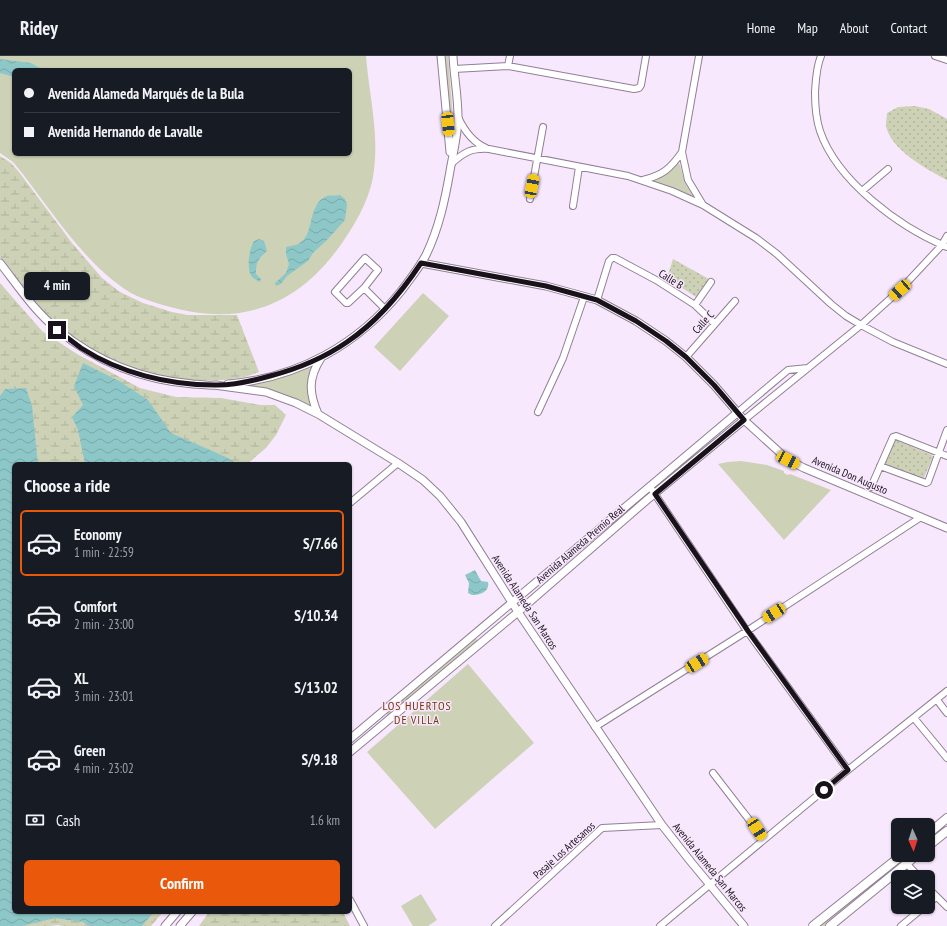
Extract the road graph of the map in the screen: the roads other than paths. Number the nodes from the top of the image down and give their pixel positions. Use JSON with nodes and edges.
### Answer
{"nodes":[{"id":1,"x":441,"y":56,"type":"edge"},
{"id":2,"x":453,"y":56,"type":"edge"},
{"id":3,"x":510,"y":56,"type":"edge"},
{"id":4,"x":646,"y":56,"type":"edge"},
{"id":5,"x":699,"y":56,"type":"edge"},
{"id":6,"x":821,"y":56,"type":"edge"},
{"id":7,"x":935,"y":56,"type":"edge"},
{"id":8,"x":947,"y":60,"type":"edge"},
{"id":9,"x":508,"y":66,"type":"junction"},
{"id":10,"x":454,"y":69,"type":"junction"},
{"id":11,"x":458,"y":116,"type":"junction"},
{"id":12,"x":543,"y":127,"type":"dead end"},
{"id":13,"x":489,"y":150,"type":"junction"},
{"id":14,"x":682,"y":152,"type":"junction"},
{"id":15,"x":537,"y":159,"type":"junction"},
{"id":16,"x":451,"y":164,"type":"junction"},
{"id":17,"x":579,"y":167,"type":"junction"},
{"id":18,"x":888,"y":169,"type":"dead end"},
{"id":19,"x":643,"y":180,"type":"junction"},
{"id":20,"x":862,"y":192,"type":"junction"},
{"id":21,"x":530,"y":199,"type":"dead end"},
{"id":22,"x":703,"y":205,"type":"junction"},
{"id":23,"x":573,"y":206,"type":"dead end"},
{"id":24,"x":947,"y":236,"type":"edge"},
{"id":25,"x":945,"y":246,"type":"edge"},
{"id":26,"x":0,"y":263,"type":"edge"},
{"id":27,"x":421,"y":263,"type":"junction"},
{"id":28,"x":711,"y":282,"type":"dead end"},
{"id":29,"x":364,"y":288,"type":"junction"},
{"id":30,"x":584,"y":297,"type":"junction"},
{"id":31,"x":597,"y":300,"type":"junction"},
{"id":32,"x":735,"y":301,"type":"dead end"},
{"id":33,"x":695,"y":305,"type":"junction"},
{"id":34,"x":385,"y":309,"type":"junction"},
{"id":35,"x":715,"y":324,"type":"junction"},
{"id":36,"x":860,"y":325,"type":"junction"},
{"id":37,"x":321,"y":357,"type":"junction"},
{"id":38,"x":686,"y":357,"type":"junction"},
{"id":39,"x":947,"y":364,"type":"edge"},
{"id":40,"x":808,"y":368,"type":"junction"},
{"id":41,"x":214,"y":385,"type":"junction"},
{"id":42,"x":538,"y":412,"type":"dead end"},
{"id":43,"x":737,"y":413,"type":"junction"},
{"id":44,"x":318,"y":414,"type":"junction"},
{"id":45,"x":744,"y":420,"type":"junction"},
{"id":46,"x":947,"y":430,"type":"edge"},
{"id":47,"x":938,"y":453,"type":"junction"},
{"id":48,"x":947,"y":456,"type":"edge"},
{"id":49,"x":686,"y":458,"type":"junction"},
{"id":50,"x":398,"y":463,"type":"junction"},
{"id":51,"x":691,"y":464,"type":"junction"},
{"id":52,"x":880,"y":466,"type":"junction"},
{"id":53,"x":650,"y":487,"type":"junction"},
{"id":54,"x":871,"y":487,"type":"dead end"},
{"id":55,"x":655,"y":494,"type":"junction"},
{"id":56,"x":352,"y":501,"type":"edge"},
{"id":57,"x":921,"y":517,"type":"junction"},
{"id":58,"x":947,"y":528,"type":"edge"},
{"id":59,"x":581,"y":546,"type":"junction"},
{"id":60,"x":587,"y":552,"type":"junction"},
{"id":61,"x":559,"y":564,"type":"junction"},
{"id":62,"x":565,"y":571,"type":"junction"},
{"id":63,"x":512,"y":603,"type":"junction"},
{"id":64,"x":518,"y":612,"type":"junction"},
{"id":65,"x":748,"y":631,"type":"junction"},
{"id":66,"x":947,"y":691,"type":"edge"},
{"id":67,"x":937,"y":700,"type":"junction"},
{"id":68,"x":947,"y":712,"type":"edge"},
{"id":69,"x":914,"y":718,"type":"junction"},
{"id":70,"x":595,"y":727,"type":"junction"},
{"id":71,"x":352,"y":737,"type":"edge"},
{"id":72,"x":352,"y":750,"type":"edge"},
{"id":73,"x":946,"y":754,"type":"edge"},
{"id":74,"x":848,"y":770,"type":"junction"},
{"id":75,"x":713,"y":773,"type":"dead end"},
{"id":76,"x":947,"y":818,"type":"edge"},
{"id":77,"x":662,"y":825,"type":"junction"},
{"id":78,"x":935,"y":828,"type":"edge"},
{"id":79,"x":946,"y":835,"type":"edge"},
{"id":80,"x":764,"y":839,"type":"junction"},
{"id":81,"x":935,"y":842,"type":"edge"},
{"id":82,"x":893,"y":862,"type":"edge"},
{"id":83,"x":907,"y":864,"type":"joint"},
{"id":84,"x":913,"y":870,"type":"edge"},
{"id":85,"x":709,"y":884,"type":"junction"},
{"id":86,"x":936,"y":897,"type":"edge"},
{"id":87,"x":352,"y":904,"type":"edge"},
{"id":88,"x":947,"y":907,"type":"edge"},
{"id":89,"x":175,"y":914,"type":"edge"},
{"id":90,"x":190,"y":914,"type":"edge"},
{"id":91,"x":916,"y":914,"type":"edge"},
{"id":92,"x":166,"y":926,"type":"edge"},
{"id":93,"x":180,"y":926,"type":"edge"},
{"id":94,"x":364,"y":926,"type":"edge"},
{"id":95,"x":495,"y":926,"type":"edge"},
{"id":96,"x":660,"y":926,"type":"edge"},
{"id":97,"x":744,"y":926,"type":"edge"},
{"id":98,"x":813,"y":926,"type":"edge"},
{"id":99,"x":830,"y":926,"type":"edge"},
{"id":100,"x":901,"y":926,"type":"edge"}],
"edges":[{"from":1,"to":16,"type":"street"},
{"from":2,"to":10,"type":"street"},
{"from":3,"to":9,"type":"street"},
{"from":4,"to":9,"type":"street"},
{"from":5,"to":14,"type":"street"},
{"from":6,"to":20,"type":"street"},
{"from":7,"to":8,"type":"street"},
{"from":9,"to":10,"type":"street"},
{"from":10,"to":11,"type":"street"},
{"from":11,"to":13,"type":"street"},
{"from":11,"to":16,"type":"street"},
{"from":12,"to":15,"type":"street"},
{"from":13,"to":15,"type":"street"},
{"from":13,"to":16,"type":"street"},
{"from":14,"to":19,"type":"street"},
{"from":14,"to":22,"type":"street"},
{"from":15,"to":17,"type":"street"},
{"from":15,"to":21,"type":"street"},
{"from":16,"to":27,"type":"street"},
{"from":17,"to":19,"type":"street"},
{"from":17,"to":23,"type":"street"},
{"from":18,"to":20,"type":"street"},
{"from":19,"to":22,"type":"street"},
{"from":20,"to":25,"type":"street"},
{"from":22,"to":36,"type":"street"},
{"from":24,"to":25,"type":"street","name":"Avenida Alameda Premio Real"},
{"from":25,"to":36,"type":"street","name":"Avenida Alameda Premio Real"},
{"from":26,"to":41,"type":"street"},
{"from":27,"to":30,"type":"street","name":"Avenida Don Augusto"},
{"from":27,"to":34,"type":"street"},
{"from":28,"to":33,"type":"street"},
{"from":29,"to":29,"type":"street"},
{"from":29,"to":34,"type":"street"},
{"from":30,"to":31,"type":"street","name":"Avenida Don Augusto"},
{"from":30,"to":42,"type":"street"},
{"from":31,"to":33,"type":"street","name":"Calle B"},
{"from":31,"to":38,"type":"street","name":"Avenida Don Augusto"},
{"from":32,"to":35,"type":"street","name":"Calle C"},
{"from":33,"to":35,"type":"street","name":"Calle B"},
{"from":34,"to":37,"type":"street"},
{"from":35,"to":38,"type":"street","name":"Calle C"},
{"from":36,"to":39,"type":"street"},
{"from":36,"to":40,"type":"street","name":"Avenida Alameda Premio Real"},
{"from":37,"to":41,"type":"street"},
{"from":37,"to":44,"type":"street"},
{"from":38,"to":43,"type":"street","name":"Avenida Don Augusto"},
{"from":40,"to":43,"type":"street","name":"Avenida Alameda Premio Real"},
{"from":40,"to":45,"type":"street","name":"Avenida Alameda Premio Real"},
{"from":41,"to":44,"type":"street","name":"Avenida Alameda San Marcos"},
{"from":43,"to":45,"type":"street","name":"Avenida Don Augusto"},
{"from":43,"to":49,"type":"street","name":"Avenida Alameda Premio Real"},
{"from":44,"to":50,"type":"street","name":"Avenida Alameda San Marcos"},
{"from":45,"to":51,"type":"street","name":"Avenida Alameda Premio Real"},
{"from":45,"to":57,"type":"street","name":"Avenida Don Augusto"},
{"from":46,"to":47,"type":"street"},
{"from":47,"to":48,"type":"street"},
{"from":47,"to":52,"type":"street"},
{"from":47,"to":52,"type":"street"},
{"from":49,"to":51,"type":"street"},
{"from":49,"to":53,"type":"street","name":"Avenida Alameda Premio Real"},
{"from":50,"to":56,"type":"street"},
{"from":50,"to":63,"type":"street","name":"Avenida Alameda San Marcos"},
{"from":51,"to":55,"type":"street","name":"Avenida Alameda Premio Real"},
{"from":52,"to":54,"type":"street"},
{"from":53,"to":55,"type":"street"},
{"from":53,"to":59,"type":"street","name":"Avenida Alameda Premio Real"},
{"from":55,"to":60,"type":"street","name":"Avenida Alameda Premio Real"},
{"from":55,"to":65,"type":"street"},
{"from":57,"to":58,"type":"street","name":"Avenida Don Augusto"},
{"from":57,"to":65,"type":"street"},
{"from":59,"to":60,"type":"street"},
{"from":59,"to":61,"type":"street","name":"Avenida Alameda Premio Real"},
{"from":60,"to":62,"type":"street","name":"Avenida Alameda Premio Real"},
{"from":61,"to":62,"type":"street"},
{"from":61,"to":63,"type":"street","name":"Avenida Alameda Premio Real"},
{"from":62,"to":64,"type":"street","name":"Avenida Alameda Premio Real"},
{"from":63,"to":64,"type":"street","name":"Avenida Alameda San Marcos"},
{"from":63,"to":71,"type":"street","name":"Avenida Alameda Premio Real"},
{"from":64,"to":70,"type":"street","name":"Avenida Alameda San Marcos"},
{"from":64,"to":72,"type":"street","name":"Avenida Alameda Premio Real"},
{"from":65,"to":70,"type":"street"},
{"from":65,"to":74,"type":"street"},
{"from":66,"to":67,"type":"street"},
{"from":67,"to":68,"type":"street"},
{"from":67,"to":69,"type":"street"},
{"from":69,"to":73,"type":"street"},
{"from":69,"to":74,"type":"street"},
{"from":70,"to":77,"type":"street","name":"Avenida Alameda San Marcos"},
{"from":74,"to":80,"type":"street"},
{"from":75,"to":80,"type":"street"},
{"from":76,"to":78,"type":"main road"},
{"from":77,"to":85,"type":"street","name":"Avenida Alameda San Marcos"},
{"from":77,"to":95,"type":"street","name":"Pasaje Los Artesanos"},
{"from":79,"to":81,"type":"main road"},
{"from":80,"to":85,"type":"street"},
{"from":82,"to":98,"type":"main road"},
{"from":83,"to":84,"type":"street"},
{"from":83,"to":99,"type":"main road"},
{"from":85,"to":96,"type":"street"},
{"from":85,"to":97,"type":"street","name":"Avenida Alameda San Marcos"},
{"from":86,"to":88,"type":"street"},
{"from":87,"to":94,"type":"street"},
{"from":89,"to":92,"type":"street"},
{"from":90,"to":93,"type":"street"},
{"from":91,"to":100,"type":"street"}]}
